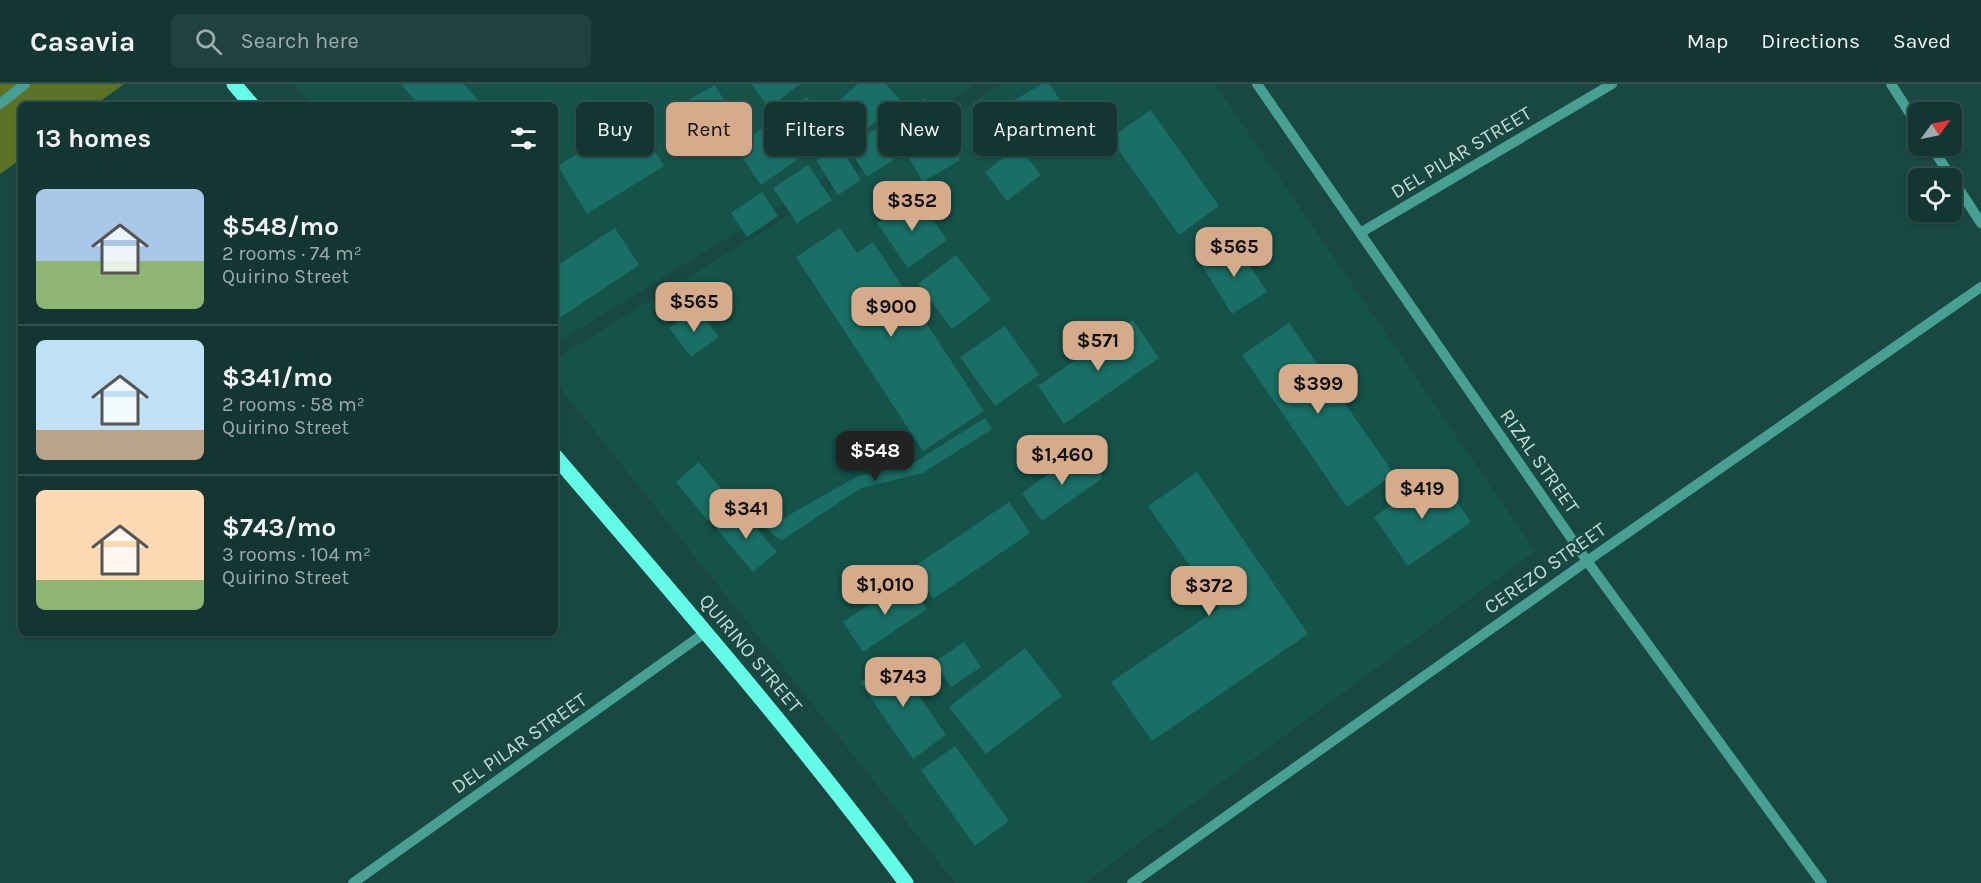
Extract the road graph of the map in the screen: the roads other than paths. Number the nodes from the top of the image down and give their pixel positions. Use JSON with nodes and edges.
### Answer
{"nodes":[{"id":1,"x":25,"y":84,"type":"edge"},
{"id":2,"x":234,"y":84,"type":"edge"},
{"id":3,"x":1257,"y":84,"type":"edge"},
{"id":4,"x":1612,"y":84,"type":"edge"},
{"id":5,"x":1891,"y":84,"type":"edge"},
{"id":6,"x":249,"y":102,"type":"edge"},
{"id":7,"x":0,"y":104,"type":"edge"},
{"id":8,"x":1908,"y":110,"type":"edge"},
{"id":9,"x":1937,"y":156,"type":"edge"},
{"id":10,"x":1981,"y":223,"type":"edge"},
{"id":11,"x":1360,"y":233,"type":"junction"},
{"id":12,"x":1981,"y":286,"type":"edge"},
{"id":13,"x":558,"y":459,"type":"edge"},
{"id":14,"x":1587,"y":561,"type":"junction"},
{"id":15,"x":706,"y":632,"type":"junction"},
{"id":16,"x":370,"y":878,"type":"edge"},
{"id":17,"x":353,"y":883,"type":"edge"},
{"id":18,"x":906,"y":883,"type":"edge"},
{"id":19,"x":1132,"y":883,"type":"edge"},
{"id":20,"x":1822,"y":883,"type":"edge"}],
"edges":[{"from":1,"to":7,"type":"street"},
{"from":2,"to":6,"type":"main road"},
{"from":3,"to":11,"type":"street","name":"RIZAL STREET"},
{"from":4,"to":11,"type":"street","name":"DEL PILAR STREET"},
{"from":5,"to":8,"type":"street"},
{"from":9,"to":10,"type":"street"},
{"from":11,"to":14,"type":"street","name":"RIZAL STREET"},
{"from":12,"to":14,"type":"street","name":"CEREZO STREET"},
{"from":13,"to":15,"type":"main road","name":"QUIRINO STREET"},
{"from":14,"to":19,"type":"street","name":"CEREZO STREET"},
{"from":14,"to":20,"type":"street","name":"RIZAL STREET"},
{"from":15,"to":16,"type":"street","name":"DEL PILAR STREET"},
{"from":15,"to":18,"type":"main road","name":"QUIRINO STREET"},
{"from":16,"to":17,"type":"street","name":"DEL PILAR STREET"}]}
